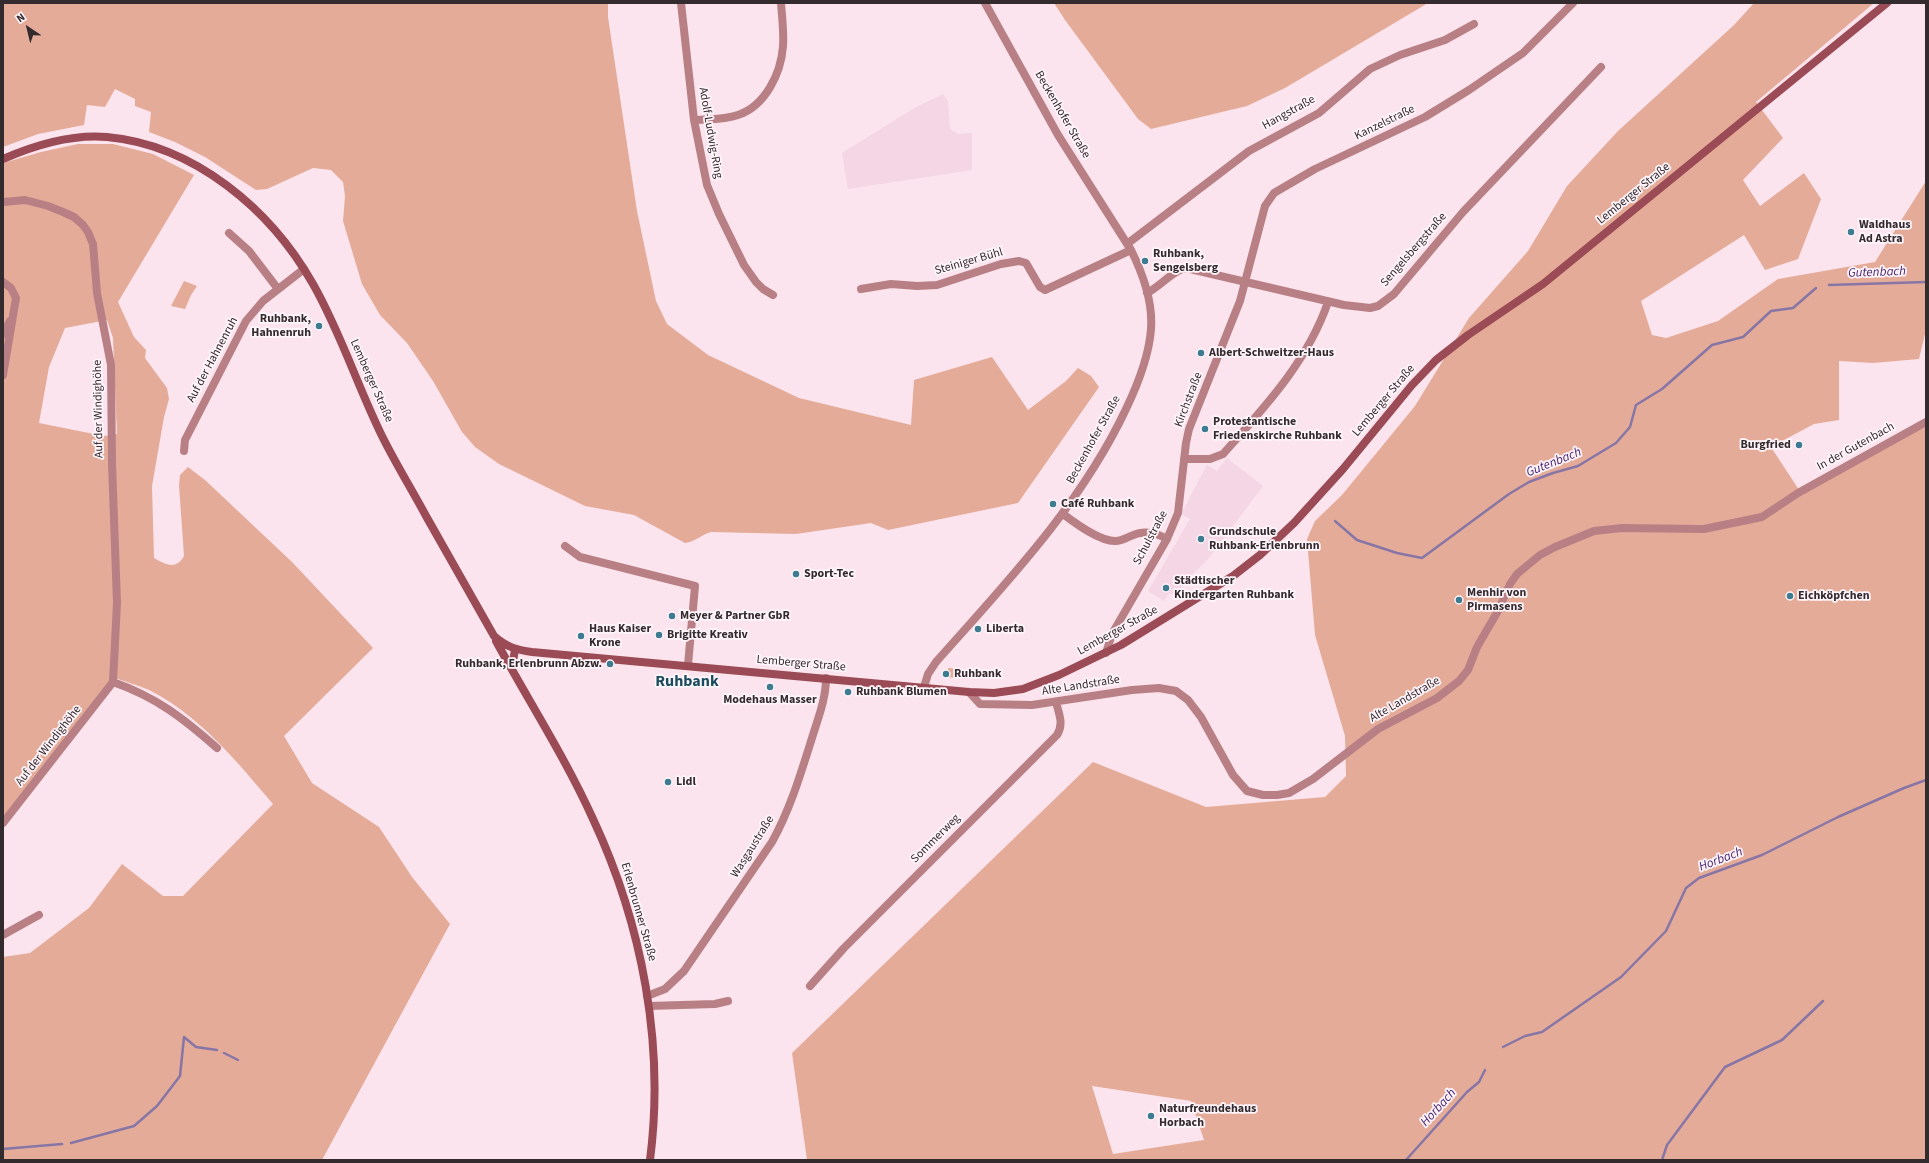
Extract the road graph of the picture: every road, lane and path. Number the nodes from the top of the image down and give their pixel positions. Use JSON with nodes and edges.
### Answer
{"nodes":[{"id":1,"x":681,"y":3,"type":"edge"},
{"id":2,"x":781,"y":3,"type":"edge"},
{"id":3,"x":985,"y":3,"type":"edge"},
{"id":4,"x":1573,"y":3,"type":"edge"},
{"id":5,"x":1887,"y":3,"type":"edge"},
{"id":6,"x":1474,"y":24,"type":"dead end"},
{"id":7,"x":1601,"y":67,"type":"dead end"},
{"id":8,"x":694,"y":120,"type":"junction"},
{"id":9,"x":3,"y":160,"type":"edge"},
{"id":10,"x":3,"y":202,"type":"edge"},
{"id":11,"x":229,"y":233,"type":"dead end"},
{"id":12,"x":1129,"y":247,"type":"junction"},
{"id":13,"x":304,"y":269,"type":"junction"},
{"id":14,"x":3,"y":282,"type":"edge"},
{"id":15,"x":1246,"y":283,"type":"junction"},
{"id":16,"x":278,"y":289,"type":"junction"},
{"id":17,"x":861,"y":289,"type":"dead end"},
{"id":18,"x":1147,"y":293,"type":"junction"},
{"id":19,"x":773,"y":295,"type":"dead end"},
{"id":20,"x":1328,"y":302,"type":"junction"},
{"id":21,"x":13,"y":316,"type":"junction"},
{"id":22,"x":3,"y":334,"type":"edge"},
{"id":23,"x":3,"y":375,"type":"edge"},
{"id":24,"x":1926,"y":422,"type":"edge"},
{"id":25,"x":184,"y":451,"type":"dead end"},
{"id":26,"x":1184,"y":459,"type":"junction"},
{"id":27,"x":1798,"y":493,"type":"joint"},
{"id":28,"x":1063,"y":514,"type":"junction"},
{"id":29,"x":1167,"y":538,"type":"junction"},
{"id":30,"x":565,"y":546,"type":"dead end"},
{"id":31,"x":494,"y":636,"type":"junction"},
{"id":32,"x":515,"y":649,"type":"junction"},
{"id":33,"x":1106,"y":653,"type":"junction"},
{"id":34,"x":688,"y":665,"type":"junction"},
{"id":35,"x":512,"y":669,"type":"junction"},
{"id":36,"x":826,"y":678,"type":"junction"},
{"id":37,"x":113,"y":682,"type":"junction"},
{"id":38,"x":924,"y":687,"type":"junction"},
{"id":39,"x":968,"y":692,"type":"junction"},
{"id":40,"x":1056,"y":702,"type":"junction"},
{"id":41,"x":217,"y":748,"type":"dead end"},
{"id":42,"x":3,"y":823,"type":"edge"},
{"id":43,"x":38,"y":915,"type":"dead end"},
{"id":44,"x":3,"y":935,"type":"edge"},
{"id":45,"x":810,"y":986,"type":"dead end"},
{"id":46,"x":647,"y":996,"type":"junction"},
{"id":47,"x":728,"y":1001,"type":"dead end"},
{"id":48,"x":649,"y":1006,"type":"junction"},
{"id":49,"x":650,"y":1160,"type":"edge"}],
"edges":[{"from":1,"to":8,"type":"street","name":"Adolf-Ludwig-Ring"},
{"from":2,"to":8,"type":"street"},
{"from":3,"to":12,"type":"street","name":"Beckenhofer Straße"},
{"from":4,"to":15,"type":"street","name":"Kanzelstraße"},
{"from":5,"to":33,"type":"main road","name":"Lemberger Straße"},
{"from":6,"to":12,"type":"street","name":"Hangstraße"},
{"from":7,"to":20,"type":"street","name":"Sengelsbergstraße"},
{"from":8,"to":19,"type":"street","name":"Adolf-Ludwig-Ring"},
{"from":9,"to":13,"type":"main road","name":"Lemberger Straße"},
{"from":10,"to":37,"type":"street","name":"Auf der Windighöhe"},
{"from":11,"to":16,"type":"street"},
{"from":12,"to":17,"type":"street","name":"Steiniger Bühl"},
{"from":12,"to":18,"type":"street","name":"Beckenhofer Straße"},
{"from":13,"to":16,"type":"street","name":"Auf der Hahnenruh"},
{"from":13,"to":31,"type":"main road","name":"Lemberger Straße"},
{"from":14,"to":21,"type":"street"},
{"from":15,"to":18,"type":"street","name":"Sengelsbergstraße"},
{"from":15,"to":20,"type":"street","name":"Sengelsbergstraße"},
{"from":15,"to":26,"type":"street","name":"Kirchstraße"},
{"from":16,"to":25,"type":"street","name":"Auf der Hahnenruh"},
{"from":18,"to":28,"type":"street","name":"Beckenhofer Straße"},
{"from":20,"to":26,"type":"street"},
{"from":21,"to":22,"type":"street"},
{"from":21,"to":23,"type":"street"},
{"from":24,"to":27,"type":"street","name":"In der Gutenbach"},
{"from":26,"to":29,"type":"street","name":"Schulstraße"},
{"from":27,"to":40,"type":"street","name":"Alte Landstraße"},
{"from":28,"to":29,"type":"street"},
{"from":28,"to":38,"type":"street","name":"Beckenhofer Straße"},
{"from":29,"to":33,"type":"street","name":"Schulstraße"},
{"from":30,"to":34,"type":"street"},
{"from":31,"to":32,"type":"main road","name":"Lemberger Straße"},
{"from":31,"to":35,"type":"main road","name":"Erlenbrunner Straße"},
{"from":32,"to":34,"type":"main road","name":"Lemberger Straße"},
{"from":32,"to":35,"type":"main road"},
{"from":33,"to":39,"type":"main road","name":"Lemberger Straße"},
{"from":34,"to":36,"type":"main road","name":"Lemberger Straße"},
{"from":35,"to":46,"type":"main road","name":"Erlenbrunner Straße"},
{"from":36,"to":38,"type":"main road","name":"Lemberger Straße"},
{"from":36,"to":46,"type":"street","name":"Wasgaustraße"},
{"from":37,"to":41,"type":"street"},
{"from":37,"to":42,"type":"street","name":"Auf der Windighöhe"},
{"from":38,"to":39,"type":"main road","name":"Lemberger Straße"},
{"from":39,"to":40,"type":"street","name":"Alte Landstraße"},
{"from":40,"to":45,"type":"street","name":"Sommerweg"},
{"from":43,"to":44,"type":"street"},
{"from":46,"to":48,"type":"main road","name":"Erlenbrunner Straße"},
{"from":47,"to":48,"type":"street"},
{"from":48,"to":49,"type":"main road","name":"Erlenbrunner Straße"}]}
